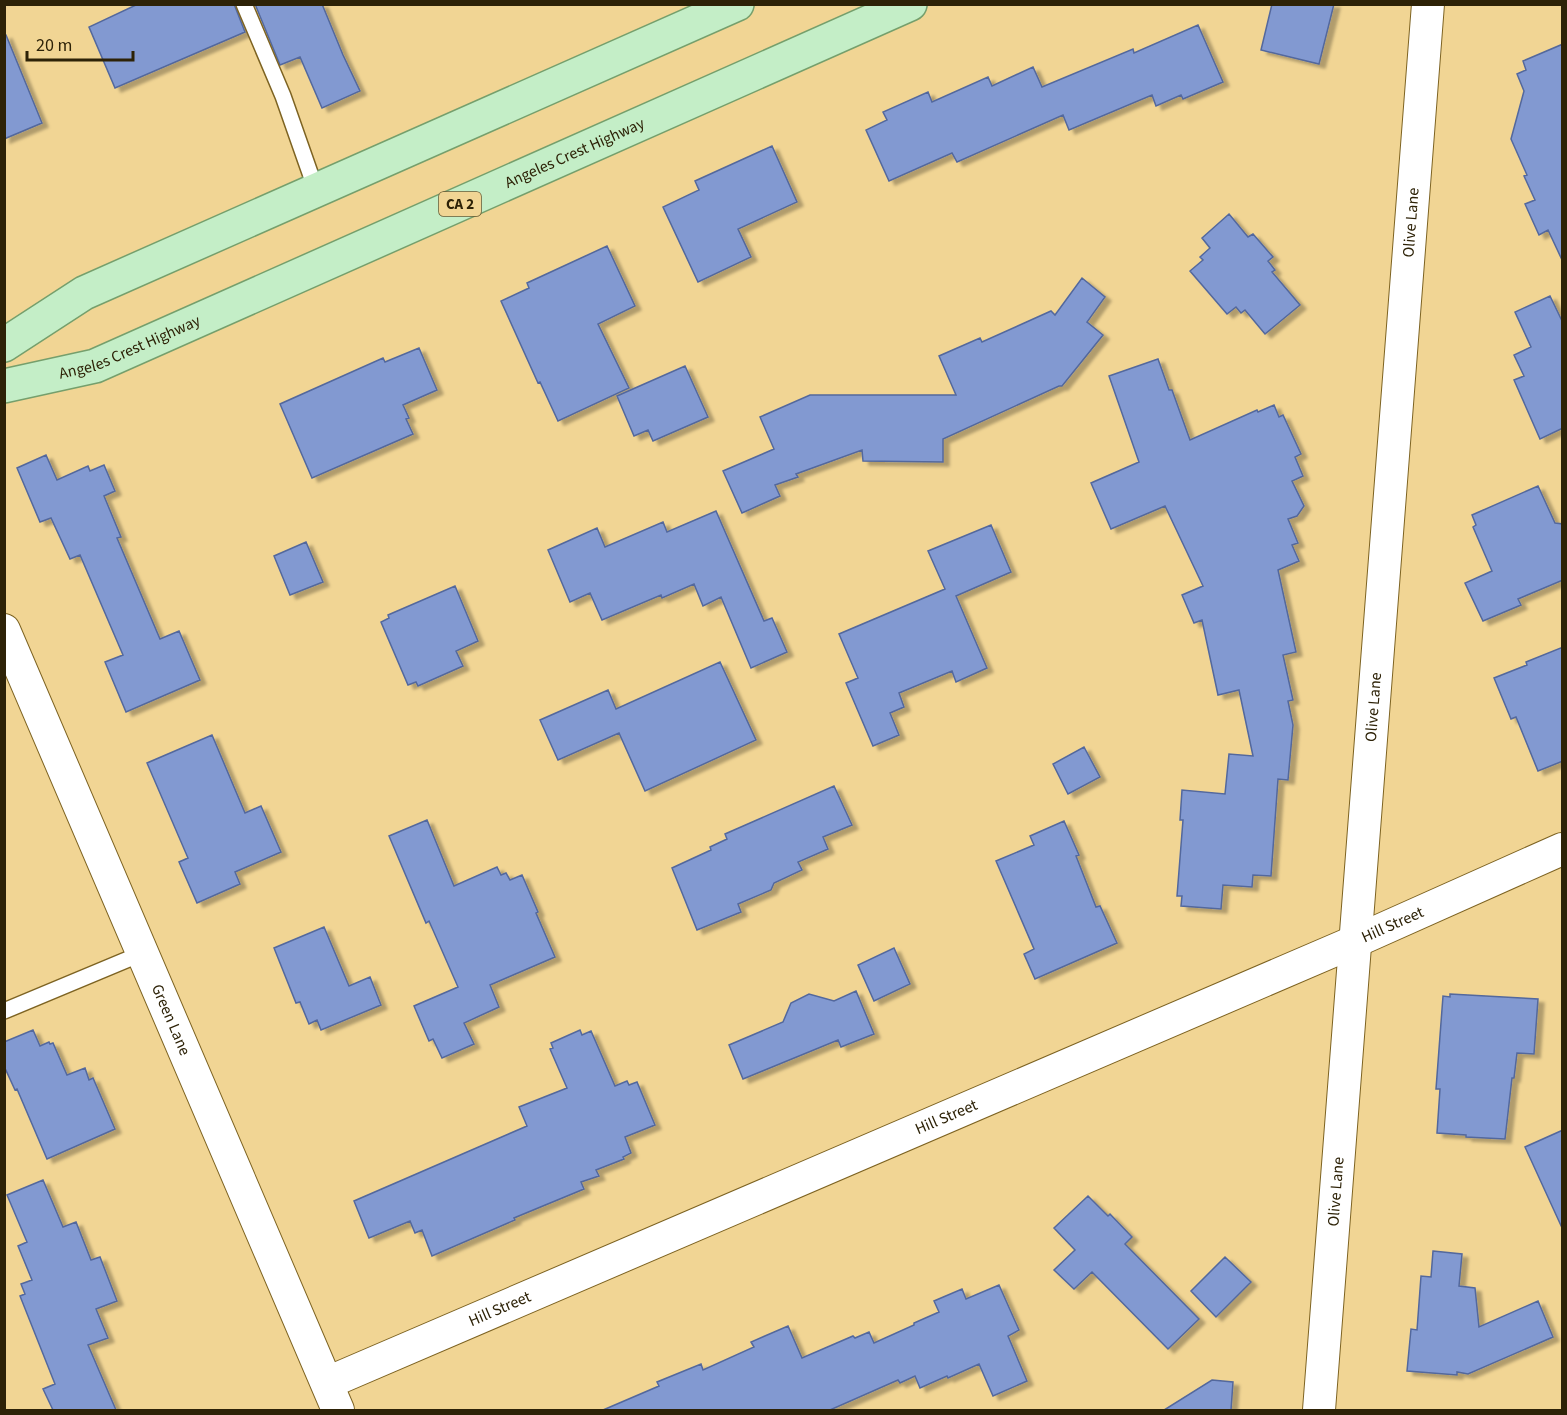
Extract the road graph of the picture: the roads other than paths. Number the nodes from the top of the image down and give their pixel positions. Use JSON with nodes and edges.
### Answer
{"nodes":[{"id":1,"x":244,"y":4,"type":"edge"},
{"id":2,"x":737,"y":4,"type":"edge"},
{"id":3,"x":910,"y":4,"type":"edge"},
{"id":4,"x":1428,"y":4,"type":"edge"},
{"id":5,"x":316,"y":190,"type":"junction"},
{"id":6,"x":4,"y":345,"type":"edge"},
{"id":7,"x":4,"y":386,"type":"edge"},
{"id":8,"x":4,"y":630,"type":"edge"},
{"id":9,"x":1563,"y":849,"type":"edge"},
{"id":10,"x":1356,"y":941,"type":"junction"},
{"id":11,"x":143,"y":953,"type":"junction"},
{"id":12,"x":4,"y":1011,"type":"edge"},
{"id":13,"x":332,"y":1397,"type":"edge"},
{"id":14,"x":1319,"y":1410,"type":"edge"}],
"edges":[{"from":1,"to":5,"type":"lane"},
{"from":2,"to":5,"type":"main road"},
{"from":3,"to":7,"type":"main road","name":"Angeles Crest Highway","number":"CA 2"},
{"from":4,"to":10,"type":"street","name":"Olive Lane"},
{"from":5,"to":6,"type":"main road"},
{"from":8,"to":11,"type":"street","name":"Green Lane"},
{"from":9,"to":10,"type":"street","name":"Hill Street"},
{"from":10,"to":13,"type":"street","name":"Hill Street"},
{"from":10,"to":14,"type":"street","name":"Olive Lane"},
{"from":11,"to":12,"type":"lane"},
{"from":11,"to":13,"type":"street","name":"Green Lane"}]}
